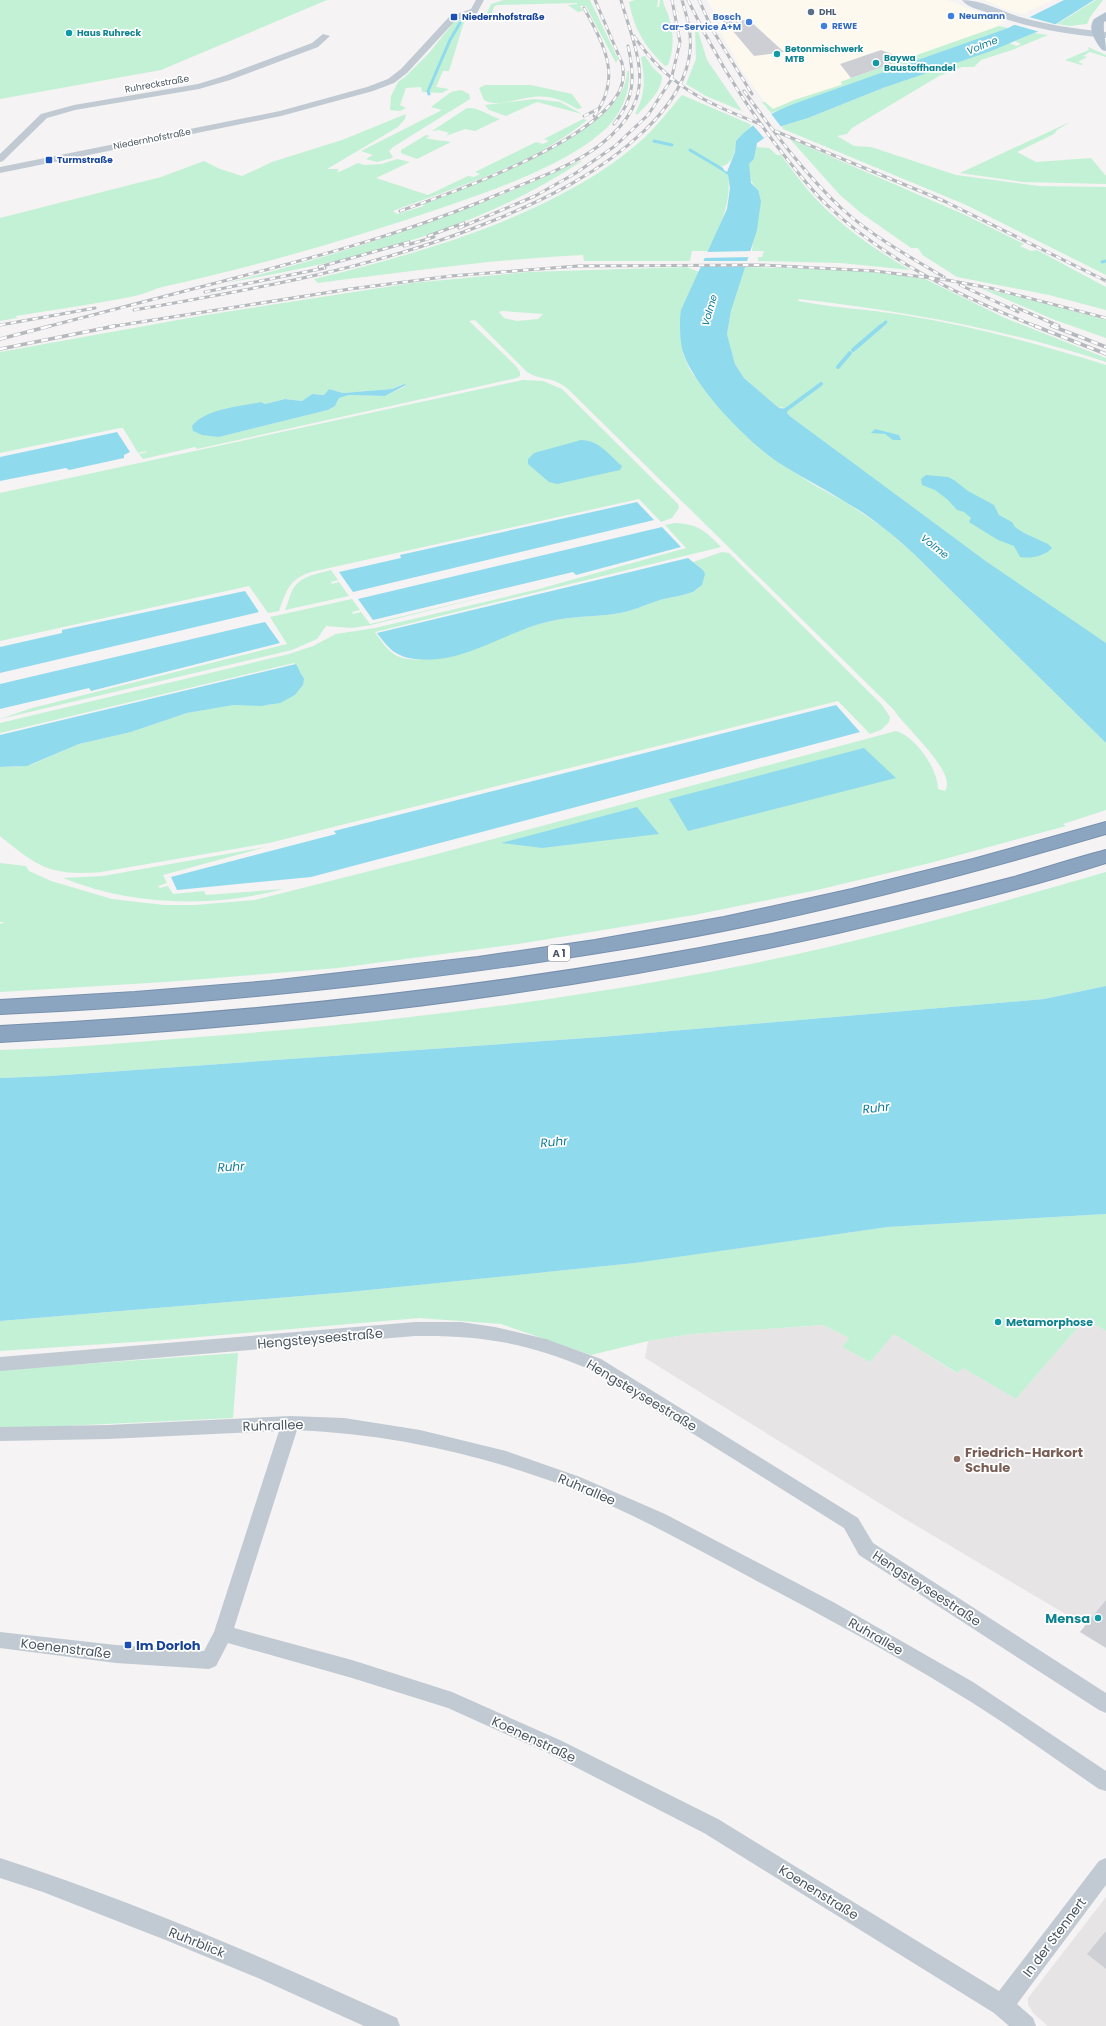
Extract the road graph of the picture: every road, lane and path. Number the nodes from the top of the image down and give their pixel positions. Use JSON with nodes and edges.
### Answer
{"nodes":[{"id":1,"x":480,"y":0,"type":"edge"},
{"id":2,"x":967,"y":0,"type":"edge"},
{"id":3,"x":1102,"y":18,"type":"edge"},
{"id":4,"x":1066,"y":33,"type":"junction"},
{"id":5,"x":326,"y":36,"type":"dead end"},
{"id":6,"x":1104,"y":40,"type":"edge"},
{"id":7,"x":0,"y":159,"type":"edge"},
{"id":8,"x":1,"y":169,"type":"edge"},
{"id":9,"x":1106,"y":828,"type":"edge"},
{"id":10,"x":1106,"y":856,"type":"edge"},
{"id":11,"x":0,"y":1007,"type":"edge"},
{"id":12,"x":0,"y":1034,"type":"edge"},
{"id":13,"x":0,"y":1364,"type":"edge"},
{"id":14,"x":290,"y":1423,"type":"junction"},
{"id":15,"x":0,"y":1434,"type":"edge"},
{"id":16,"x":223,"y":1633,"type":"junction"},
{"id":17,"x":0,"y":1640,"type":"edge"},
{"id":18,"x":1106,"y":1704,"type":"edge"},
{"id":19,"x":1106,"y":1782,"type":"edge"},
{"id":20,"x":0,"y":1868,"type":"edge"},
{"id":21,"x":1106,"y":1868,"type":"edge"},
{"id":22,"x":1002,"y":2005,"type":"junction"},
{"id":23,"x":389,"y":2026,"type":"edge"},
{"id":24,"x":1025,"y":2026,"type":"edge"}],
"edges":[{"from":1,"to":8,"type":"street","name":"Niedernhofstraße"},
{"from":2,"to":4,"type":"main road"},
{"from":3,"to":4,"type":"main road"},
{"from":3,"to":6,"type":"main road"},
{"from":4,"to":6,"type":"main road"},
{"from":4,"to":6,"type":"main road"},
{"from":5,"to":7,"type":"street","name":"Ruhreckstraße"},
{"from":9,"to":11,"type":"highway","number":"A 1"},
{"from":10,"to":12,"type":"highway"},
{"from":13,"to":18,"type":"street","name":"Hengsteyseestraße"},
{"from":14,"to":15,"type":"street","name":"Ruhrallee"},
{"from":14,"to":16,"type":"street"},
{"from":14,"to":19,"type":"street","name":"Ruhrallee"},
{"from":16,"to":17,"type":"street","name":"Koenenstraße"},
{"from":16,"to":22,"type":"street","name":"Koenenstraße"},
{"from":20,"to":23,"type":"street","name":"Ruhrblick"},
{"from":21,"to":22,"type":"street","name":"In der Stennert"},
{"from":22,"to":24,"type":"street","name":"Koenenstraße"}]}
